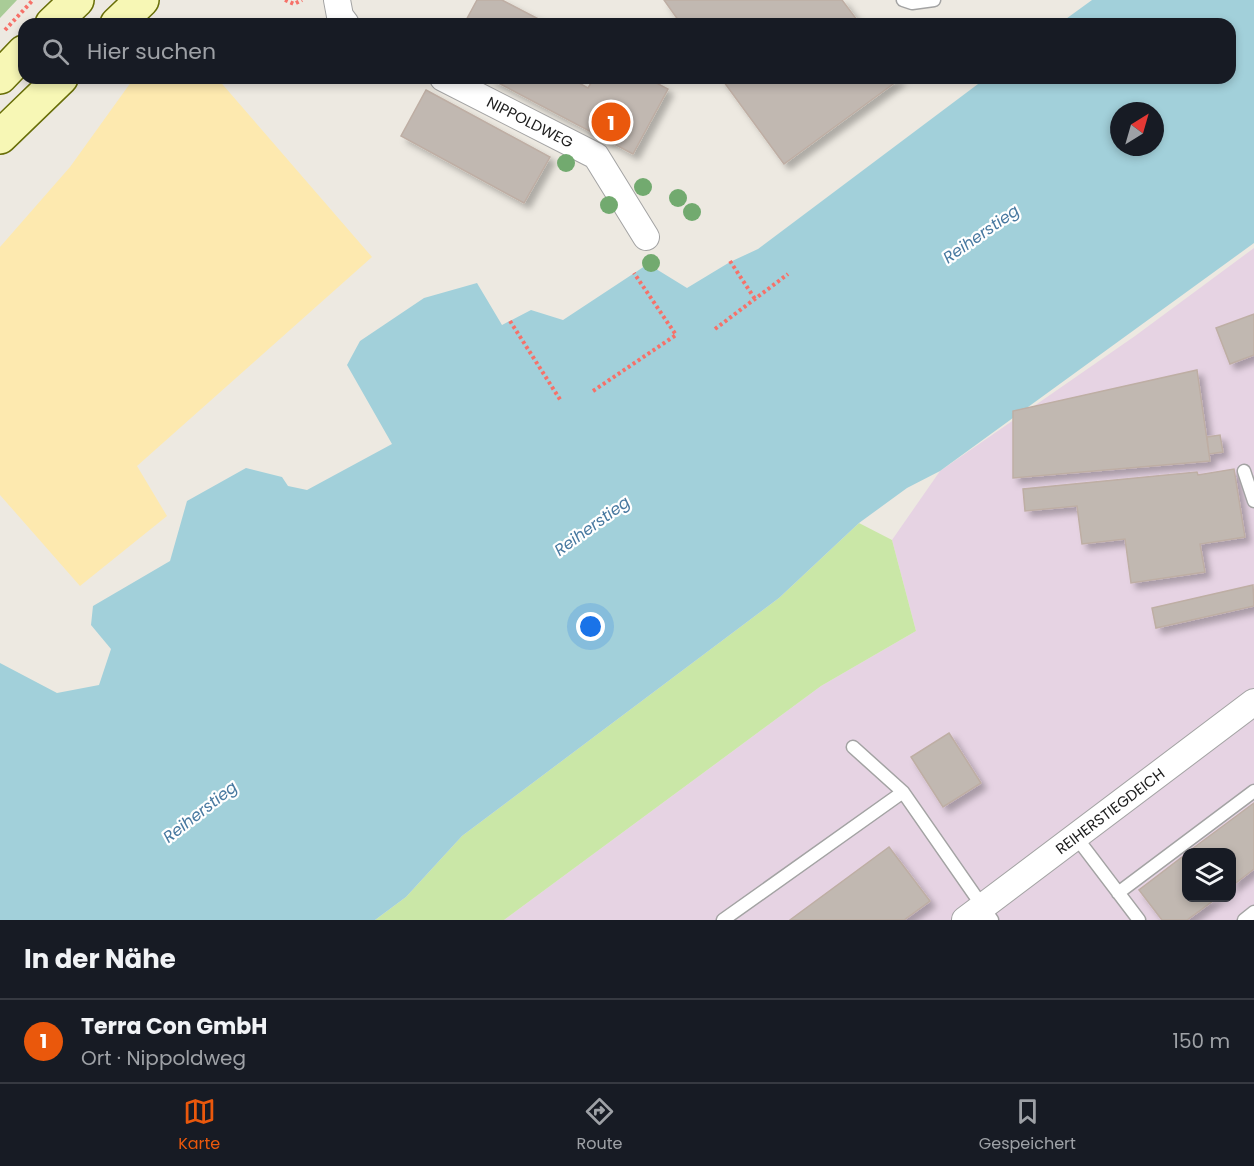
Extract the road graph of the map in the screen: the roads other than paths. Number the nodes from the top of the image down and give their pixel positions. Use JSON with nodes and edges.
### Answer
{"nodes":[{"id":1,"x":77,"y":0,"type":"edge"},
{"id":2,"x":142,"y":0,"type":"edge"},
{"id":3,"x":337,"y":0,"type":"edge"},
{"id":4,"x":903,"y":0,"type":"edge"},
{"id":5,"x":934,"y":0,"type":"edge"},
{"id":6,"x":58,"y":18,"type":"edge"},
{"id":7,"x":123,"y":18,"type":"edge"},
{"id":8,"x":342,"y":18,"type":"edge"},
{"id":9,"x":18,"y":58,"type":"edge"},
{"id":10,"x":0,"y":77,"type":"edge"},
{"id":11,"x":55,"y":84,"type":"edge"},
{"id":12,"x":454,"y":84,"type":"edge"},
{"id":13,"x":0,"y":136,"type":"edge"},
{"id":14,"x":646,"y":237,"type":"dead end"},
{"id":15,"x":1244,"y":471,"type":"dead end"},
{"id":16,"x":1254,"y":501,"type":"edge"},
{"id":17,"x":1254,"y":702,"type":"edge"},
{"id":18,"x":853,"y":747,"type":"dead end"},
{"id":19,"x":1254,"y":791,"type":"edge"},
{"id":20,"x":903,"y":792,"type":"junction"},
{"id":21,"x":1076,"y":837,"type":"junction"},
{"id":22,"x":1118,"y":892,"type":"junction"},
{"id":23,"x":1254,"y":912,"type":"edge"},
{"id":24,"x":980,"y":915,"type":"edge"},
{"id":25,"x":723,"y":920,"type":"edge"},
{"id":26,"x":1139,"y":920,"type":"edge"},
{"id":27,"x":1244,"y":920,"type":"edge"}],
"edges":[{"from":1,"to":6,"type":"main road"},
{"from":2,"to":7,"type":"main road"},
{"from":3,"to":8,"type":"street"},
{"from":4,"to":5,"type":"lane"},
{"from":9,"to":10,"type":"main road"},
{"from":11,"to":13,"type":"main road"},
{"from":12,"to":14,"type":"street","name":"NIPPOLDWEG"},
{"from":15,"to":16,"type":"lane"},
{"from":17,"to":21,"type":"street","name":"REIHERSTIEGDEICH"},
{"from":18,"to":20,"type":"lane"},
{"from":19,"to":22,"type":"lane"},
{"from":20,"to":24,"type":"lane"},
{"from":20,"to":25,"type":"lane"},
{"from":21,"to":22,"type":"lane"},
{"from":21,"to":24,"type":"street","name":"REIHERSTIEGDEICH"},
{"from":22,"to":26,"type":"lane"},
{"from":23,"to":27,"type":"lane"}]}
